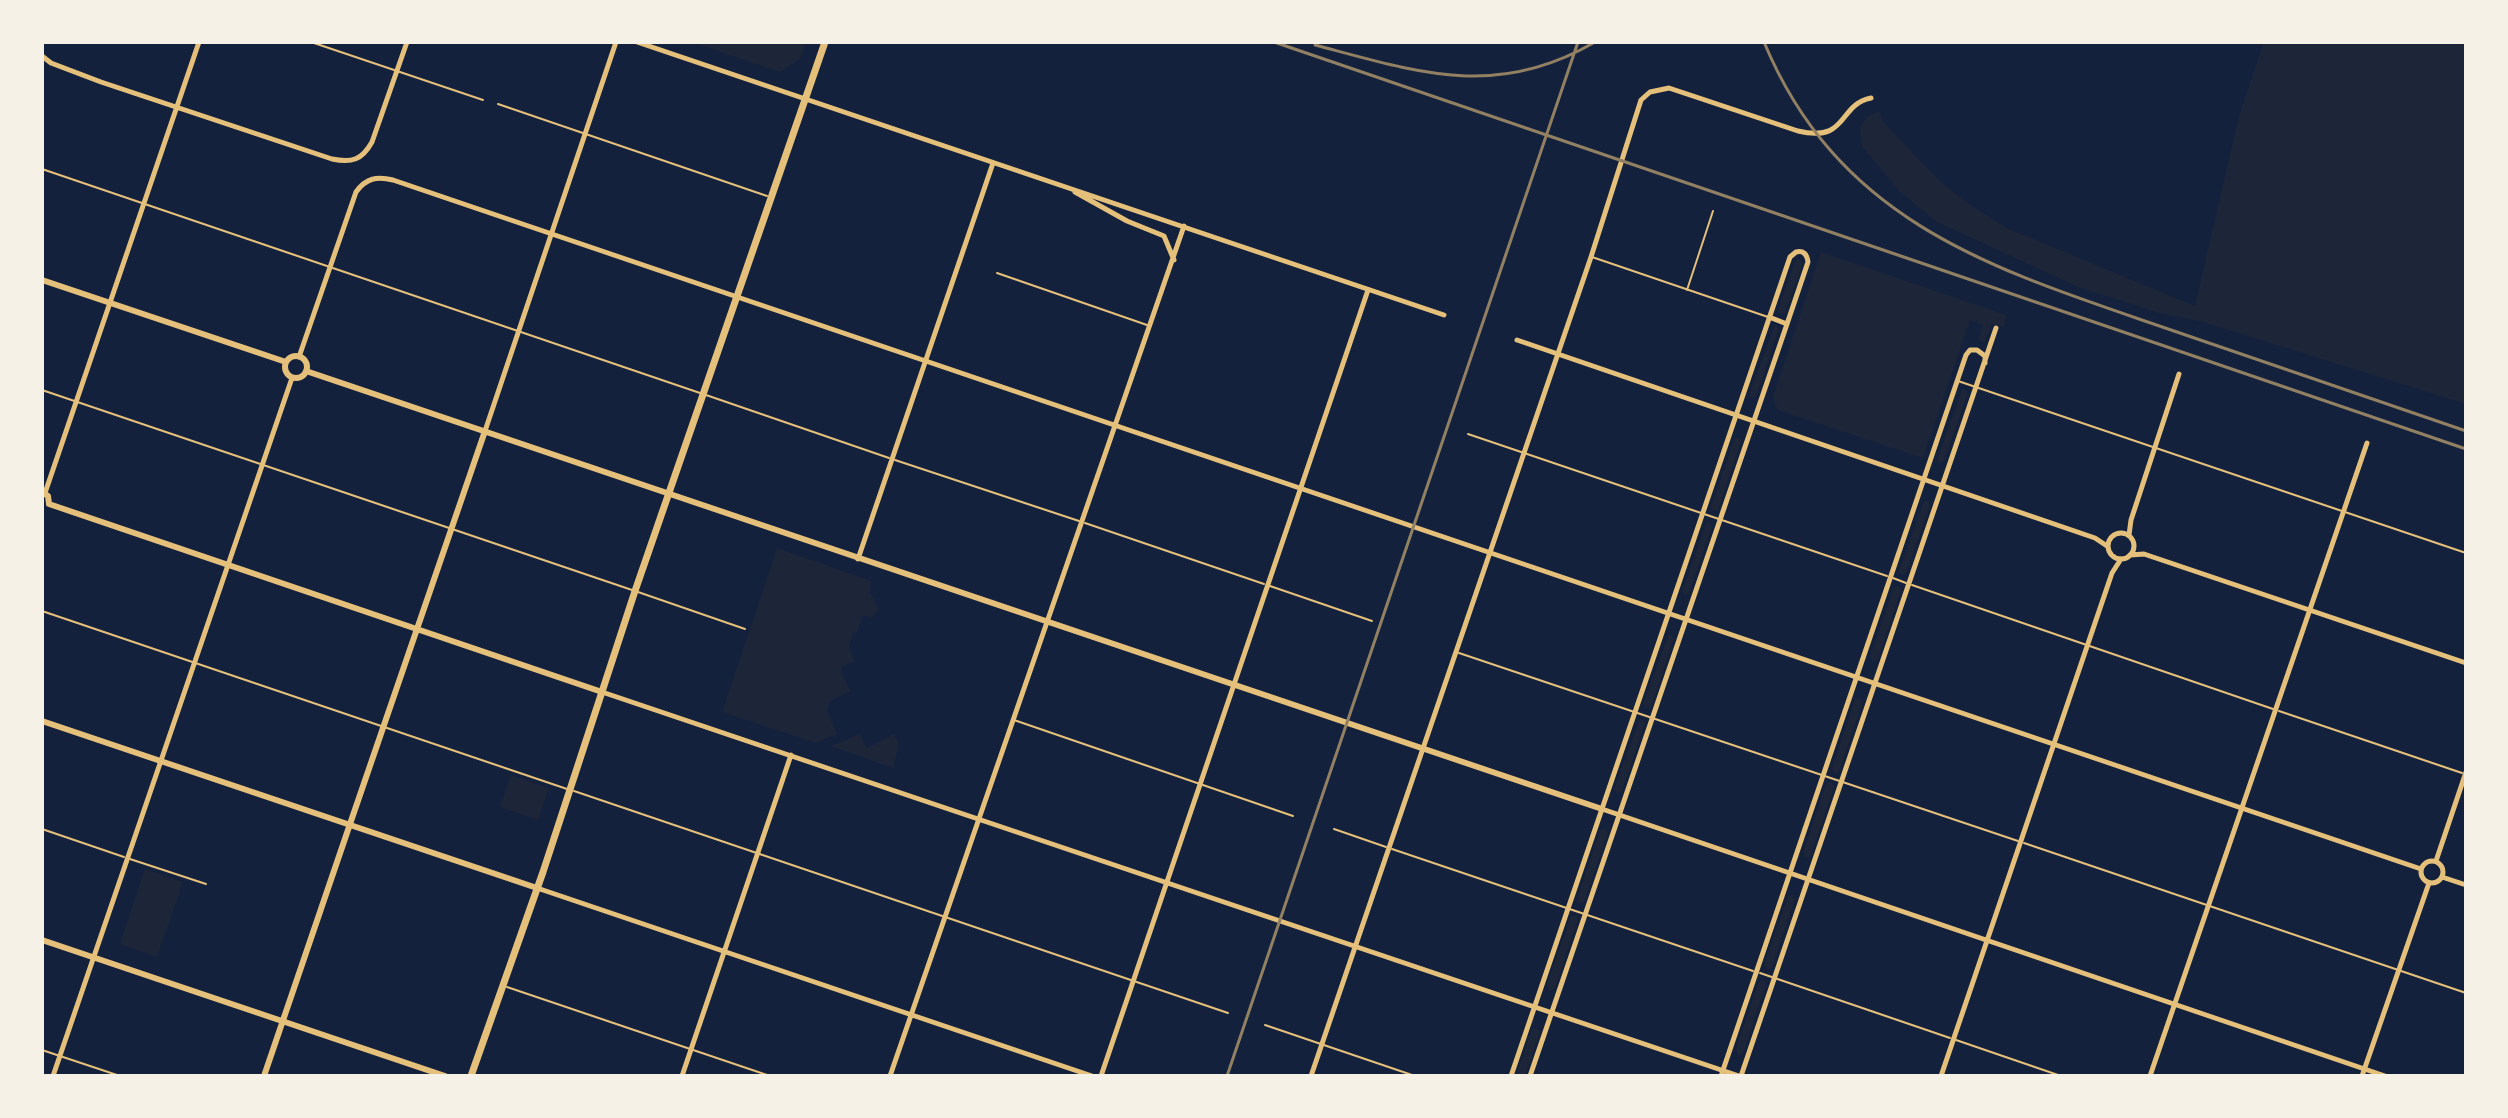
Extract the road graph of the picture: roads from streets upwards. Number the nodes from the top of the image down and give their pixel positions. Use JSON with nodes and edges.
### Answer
{"nodes":[{"id":1,"x":199,"y":42,"type":"edge"},
{"id":2,"x":407,"y":42,"type":"edge"},
{"id":3,"x":616,"y":42,"type":"edge"},
{"id":4,"x":637,"y":42,"type":"edge"},
{"id":5,"x":825,"y":42,"type":"edge"},
{"id":6,"x":42,"y":56,"type":"edge"},
{"id":7,"x":42,"y":63,"type":"edge"},
{"id":8,"x":51,"y":63,"type":"junction"},
{"id":9,"x":1871,"y":98,"type":"dead end"},
{"id":10,"x":806,"y":99,"type":"junction"},
{"id":11,"x":176,"y":108,"type":"junction"},
{"id":12,"x":993,"y":163,"type":"junction"},
{"id":13,"x":1062,"y":185,"type":"junction"},
{"id":14,"x":1184,"y":226,"type":"junction"},
{"id":15,"x":552,"y":233,"type":"junction"},
{"id":16,"x":1174,"y":261,"type":"junction"},
{"id":17,"x":42,"y":280,"type":"edge"},
{"id":18,"x":1368,"y":290,"type":"junction"},
{"id":19,"x":738,"y":296,"type":"junction"},
{"id":20,"x":110,"y":303,"type":"junction"},
{"id":21,"x":1444,"y":315,"type":"dead end"},
{"id":22,"x":1769,"y":317,"type":"junction"},
{"id":23,"x":1787,"y":324,"type":"junction"},
{"id":24,"x":1996,"y":328,"type":"dead end"},
{"id":25,"x":1517,"y":340,"type":"dead end"},
{"id":26,"x":1556,"y":354,"type":"junction"},
{"id":27,"x":299,"y":357,"type":"junction"},
{"id":28,"x":925,"y":361,"type":"junction"},
{"id":29,"x":286,"y":362,"type":"junction"},
{"id":30,"x":1985,"y":363,"type":"junction"},
{"id":31,"x":306,"y":371,"type":"junction"},
{"id":32,"x":2179,"y":374,"type":"dead end"},
{"id":33,"x":292,"y":378,"type":"junction"},
{"id":34,"x":1735,"y":415,"type":"junction"},
{"id":35,"x":1754,"y":421,"type":"junction"},
{"id":36,"x":1114,"y":424,"type":"junction"},
{"id":37,"x":485,"y":431,"type":"junction"},
{"id":38,"x":2367,"y":443,"type":"dead end"},
{"id":39,"x":1924,"y":479,"type":"junction"},
{"id":40,"x":1942,"y":485,"type":"junction"},
{"id":41,"x":1302,"y":488,"type":"junction"},
{"id":42,"x":44,"y":492,"type":"edge"},
{"id":43,"x":668,"y":495,"type":"junction"},
{"id":44,"x":49,"y":504,"type":"junction"},
{"id":45,"x":42,"y":510,"type":"edge"},
{"id":46,"x":2131,"y":520,"type":"junction"},
{"id":47,"x":2120,"y":532,"type":"junction"},
{"id":48,"x":2129,"y":535,"type":"junction"},
{"id":49,"x":2110,"y":537,"type":"junction"},
{"id":50,"x":2095,"y":538,"type":"junction"},
{"id":51,"x":2134,"y":544,"type":"junction"},
{"id":52,"x":2107,"y":546,"type":"junction"},
{"id":53,"x":1488,"y":551,"type":"junction"},
{"id":54,"x":2144,"y":554,"type":"junction"},
{"id":55,"x":2111,"y":555,"type":"junction"},
{"id":56,"x":2130,"y":555,"type":"junction"},
{"id":57,"x":858,"y":559,"type":"junction"},
{"id":58,"x":2121,"y":559,"type":"junction"},
{"id":59,"x":227,"y":563,"type":"junction"},
{"id":60,"x":2112,"y":573,"type":"junction"},
{"id":61,"x":2310,"y":611,"type":"junction"},
{"id":62,"x":1669,"y":612,"type":"junction"},
{"id":63,"x":1687,"y":618,"type":"junction"},
{"id":64,"x":1046,"y":622,"type":"junction"},
{"id":65,"x":418,"y":628,"type":"junction"},
{"id":66,"x":2466,"y":663,"type":"edge"},
{"id":67,"x":1857,"y":676,"type":"junction"},
{"id":68,"x":1875,"y":682,"type":"junction"},
{"id":69,"x":1234,"y":686,"type":"junction"},
{"id":70,"x":602,"y":692,"type":"junction"},
{"id":71,"x":42,"y":721,"type":"edge"},
{"id":72,"x":2055,"y":743,"type":"junction"},
{"id":73,"x":1422,"y":750,"type":"junction"},
{"id":74,"x":791,"y":755,"type":"junction"},
{"id":75,"x":160,"y":760,"type":"junction"},
{"id":76,"x":2466,"y":773,"type":"edge"},
{"id":77,"x":2243,"y":808,"type":"junction"},
{"id":78,"x":1602,"y":809,"type":"junction"},
{"id":79,"x":1619,"y":815,"type":"junction"},
{"id":80,"x":980,"y":818,"type":"junction"},
{"id":81,"x":350,"y":824,"type":"junction"},
{"id":82,"x":2436,"y":861,"type":"junction"},
{"id":83,"x":2421,"y":869,"type":"junction"},
{"id":84,"x":1790,"y":874,"type":"junction"},
{"id":85,"x":2442,"y":877,"type":"junction"},
{"id":86,"x":1808,"y":880,"type":"junction"},
{"id":87,"x":1166,"y":882,"type":"junction"},
{"id":88,"x":2429,"y":883,"type":"junction"},
{"id":89,"x":2466,"y":885,"type":"edge"},
{"id":90,"x":537,"y":888,"type":"junction"},
{"id":91,"x":42,"y":940,"type":"edge"},
{"id":92,"x":1988,"y":941,"type":"junction"},
{"id":93,"x":1355,"y":945,"type":"junction"},
{"id":94,"x":724,"y":951,"type":"junction"},
{"id":95,"x":93,"y":957,"type":"junction"},
{"id":96,"x":2176,"y":1003,"type":"junction"},
{"id":97,"x":1535,"y":1007,"type":"junction"},
{"id":98,"x":1551,"y":1012,"type":"junction"},
{"id":99,"x":911,"y":1014,"type":"junction"},
{"id":100,"x":282,"y":1021,"type":"junction"},
{"id":101,"x":2364,"y":1072,"type":"edge"},
{"id":102,"x":1722,"y":1073,"type":"edge"},
{"id":103,"x":53,"y":1076,"type":"edge"},
{"id":104,"x":264,"y":1076,"type":"edge"},
{"id":105,"x":445,"y":1076,"type":"edge"},
{"id":106,"x":471,"y":1076,"type":"edge"},
{"id":107,"x":682,"y":1076,"type":"edge"},
{"id":108,"x":890,"y":1076,"type":"edge"},
{"id":109,"x":1092,"y":1076,"type":"edge"},
{"id":110,"x":1101,"y":1076,"type":"edge"},
{"id":111,"x":1311,"y":1076,"type":"edge"},
{"id":112,"x":1511,"y":1076,"type":"edge"},
{"id":113,"x":1530,"y":1076,"type":"edge"},
{"id":114,"x":1740,"y":1076,"type":"edge"},
{"id":115,"x":1941,"y":1076,"type":"edge"},
{"id":116,"x":2150,"y":1076,"type":"edge"},
{"id":117,"x":2385,"y":1076,"type":"edge"}],
"edges":[{"from":1,"to":11,"type":"street"},
{"from":2,"to":11,"type":"street"},
{"from":3,"to":15,"type":"street"},
{"from":4,"to":10,"type":"street"},
{"from":5,"to":10,"type":"main road"},
{"from":6,"to":8,"type":"street"},
{"from":7,"to":8,"type":"street"},
{"from":8,"to":11,"type":"street"},
{"from":9,"to":26,"type":"street"},
{"from":10,"to":12,"type":"street"},
{"from":10,"to":19,"type":"main road"},
{"from":11,"to":20,"type":"street"},
{"from":12,"to":13,"type":"street"},
{"from":12,"to":28,"type":"street"},
{"from":13,"to":14,"type":"street"},
{"from":13,"to":16,"type":"street"},
{"from":14,"to":16,"type":"street"},
{"from":14,"to":18,"type":"street"},
{"from":15,"to":19,"type":"street"},
{"from":15,"to":27,"type":"street"},
{"from":15,"to":37,"type":"street"},
{"from":16,"to":36,"type":"street"},
{"from":17,"to":20,"type":"street"},
{"from":18,"to":21,"type":"street"},
{"from":18,"to":41,"type":"street"},
{"from":19,"to":28,"type":"street"},
{"from":19,"to":43,"type":"main road"},
{"from":20,"to":29,"type":"street"},
{"from":20,"to":42,"type":"street"},
{"from":22,"to":23,"type":"street"},
{"from":22,"to":23,"type":"street"},
{"from":22,"to":34,"type":"street"},
{"from":23,"to":35,"type":"street"},
{"from":24,"to":30,"type":"street"},
{"from":25,"to":26,"type":"street"},
{"from":26,"to":34,"type":"street"},
{"from":26,"to":53,"type":"street"},
{"from":27,"to":29,"type":"street"},
{"from":27,"to":31,"type":"street"},
{"from":28,"to":36,"type":"street"},
{"from":28,"to":57,"type":"street"},
{"from":29,"to":33,"type":"street"},
{"from":30,"to":39,"type":"street"},
{"from":30,"to":40,"type":"street"},
{"from":31,"to":33,"type":"street"},
{"from":31,"to":37,"type":"street"},
{"from":32,"to":46,"type":"street"},
{"from":33,"to":59,"type":"street"},
{"from":34,"to":35,"type":"street"},
{"from":34,"to":62,"type":"street"},
{"from":35,"to":39,"type":"street"},
{"from":35,"to":63,"type":"street"},
{"from":36,"to":41,"type":"street"},
{"from":36,"to":64,"type":"street"},
{"from":37,"to":43,"type":"street"},
{"from":37,"to":65,"type":"street"},
{"from":38,"to":61,"type":"street"},
{"from":39,"to":40,"type":"street"},
{"from":39,"to":67,"type":"street"},
{"from":40,"to":50,"type":"street"},
{"from":40,"to":68,"type":"street"},
{"from":41,"to":53,"type":"street"},
{"from":41,"to":69,"type":"street"},
{"from":42,"to":44,"type":"street"},
{"from":43,"to":57,"type":"street"},
{"from":43,"to":70,"type":"main road"},
{"from":44,"to":45,"type":"street"},
{"from":44,"to":59,"type":"street"},
{"from":46,"to":47,"type":"street"},
{"from":46,"to":48,"type":"street"},
{"from":47,"to":48,"type":"street"},
{"from":47,"to":49,"type":"street"},
{"from":48,"to":51,"type":"street"},
{"from":49,"to":50,"type":"street"},
{"from":49,"to":52,"type":"street"},
{"from":50,"to":52,"type":"street"},
{"from":51,"to":54,"type":"street"},
{"from":51,"to":56,"type":"street"},
{"from":52,"to":55,"type":"street"},
{"from":53,"to":62,"type":"street"},
{"from":53,"to":73,"type":"street"},
{"from":54,"to":56,"type":"street"},
{"from":54,"to":61,"type":"street"},
{"from":55,"to":58,"type":"street"},
{"from":55,"to":60,"type":"street"},
{"from":56,"to":58,"type":"street"},
{"from":57,"to":64,"type":"street"},
{"from":58,"to":60,"type":"street"},
{"from":59,"to":65,"type":"street"},
{"from":59,"to":75,"type":"street"},
{"from":60,"to":72,"type":"street"},
{"from":61,"to":66,"type":"street"},
{"from":61,"to":77,"type":"street"},
{"from":62,"to":63,"type":"street"},
{"from":62,"to":78,"type":"street"},
{"from":63,"to":67,"type":"street"},
{"from":63,"to":79,"type":"street"},
{"from":64,"to":69,"type":"street"},
{"from":64,"to":80,"type":"street"},
{"from":65,"to":70,"type":"street"},
{"from":65,"to":81,"type":"street"},
{"from":67,"to":68,"type":"street"},
{"from":67,"to":84,"type":"street"},
{"from":68,"to":72,"type":"street"},
{"from":68,"to":86,"type":"street"},
{"from":69,"to":73,"type":"street"},
{"from":69,"to":87,"type":"street"},
{"from":70,"to":74,"type":"street"},
{"from":70,"to":90,"type":"main road"},
{"from":71,"to":75,"type":"street"},
{"from":72,"to":77,"type":"street"},
{"from":72,"to":92,"type":"street"},
{"from":73,"to":78,"type":"street"},
{"from":73,"to":93,"type":"street"},
{"from":74,"to":80,"type":"street"},
{"from":74,"to":94,"type":"street"},
{"from":75,"to":81,"type":"street"},
{"from":75,"to":95,"type":"street"},
{"from":76,"to":82,"type":"street"},
{"from":77,"to":83,"type":"street"},
{"from":77,"to":96,"type":"street"},
{"from":78,"to":79,"type":"street"},
{"from":78,"to":97,"type":"street"},
{"from":79,"to":84,"type":"street"},
{"from":79,"to":98,"type":"street"},
{"from":80,"to":87,"type":"street"},
{"from":80,"to":99,"type":"street"},
{"from":81,"to":90,"type":"street"},
{"from":81,"to":100,"type":"street"},
{"from":82,"to":83,"type":"street"},
{"from":82,"to":85,"type":"street"},
{"from":83,"to":88,"type":"street"},
{"from":84,"to":86,"type":"street"},
{"from":84,"to":102,"type":"street"},
{"from":85,"to":88,"type":"street"},
{"from":85,"to":89,"type":"street"},
{"from":86,"to":92,"type":"street"},
{"from":86,"to":114,"type":"street"},
{"from":87,"to":93,"type":"street"},
{"from":87,"to":110,"type":"street"},
{"from":88,"to":101,"type":"street"},
{"from":90,"to":94,"type":"street"},
{"from":90,"to":106,"type":"main road"},
{"from":91,"to":95,"type":"street"},
{"from":92,"to":96,"type":"street"},
{"from":92,"to":115,"type":"street"},
{"from":93,"to":97,"type":"street"},
{"from":93,"to":111,"type":"street"},
{"from":94,"to":99,"type":"street"},
{"from":94,"to":107,"type":"street"},
{"from":95,"to":100,"type":"street"},
{"from":95,"to":103,"type":"street"},
{"from":96,"to":101,"type":"street"},
{"from":96,"to":116,"type":"street"},
{"from":97,"to":98,"type":"street"},
{"from":97,"to":112,"type":"street"},
{"from":98,"to":102,"type":"street"},
{"from":98,"to":113,"type":"street"},
{"from":99,"to":108,"type":"street"},
{"from":99,"to":109,"type":"street"},
{"from":100,"to":104,"type":"street"},
{"from":100,"to":105,"type":"street"},
{"from":101,"to":117,"type":"street"},
{"from":102,"to":114,"type":"street"}]}
